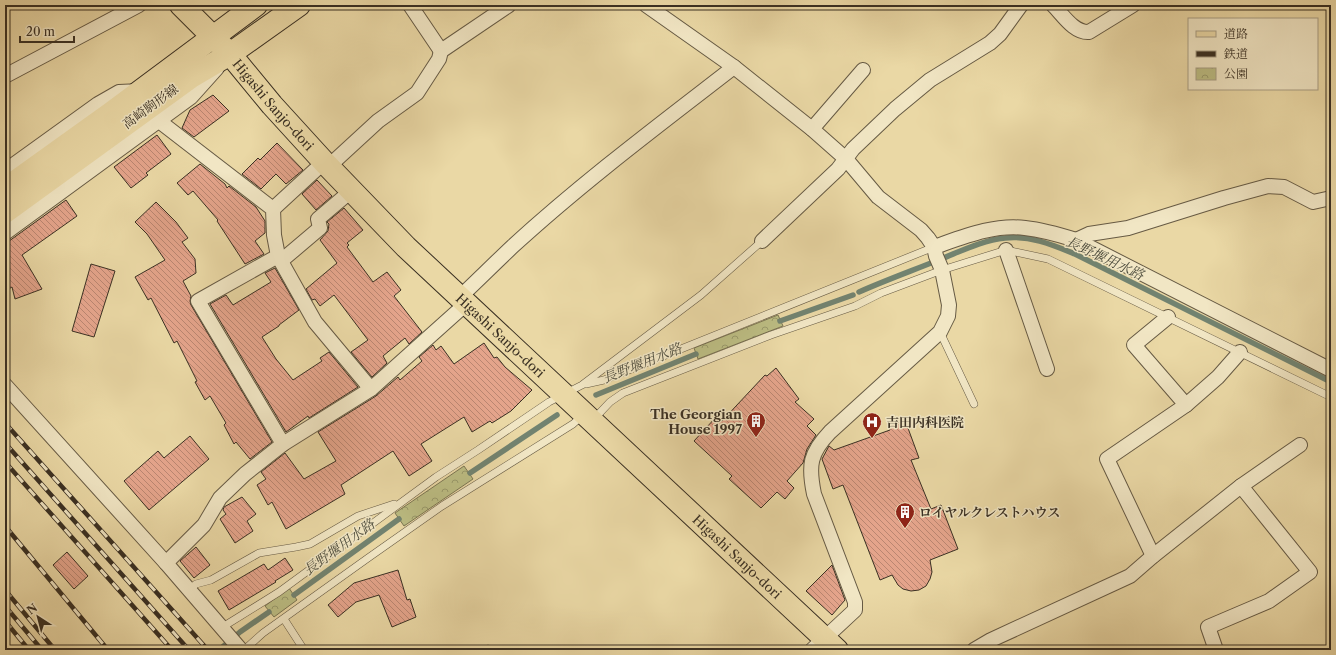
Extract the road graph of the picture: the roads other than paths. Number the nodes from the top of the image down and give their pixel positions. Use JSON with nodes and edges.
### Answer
{"nodes":[{"id":1,"x":139,"y":5,"type":"edge"},
{"id":2,"x":181,"y":5,"type":"edge"},
{"id":3,"x":256,"y":5,"type":"edge"},
{"id":4,"x":299,"y":5,"type":"edge"},
{"id":5,"x":410,"y":5,"type":"edge"},
{"id":6,"x":509,"y":5,"type":"edge"},
{"id":7,"x":646,"y":5,"type":"edge"},
{"id":8,"x":1021,"y":5,"type":"edge"},
{"id":9,"x":1053,"y":5,"type":"edge"},
{"id":10,"x":1133,"y":5,"type":"edge"},
{"id":11,"x":213,"y":37,"type":"junction"},
{"id":12,"x":441,"y":51,"type":"junction"},
{"id":13,"x":230,"y":54,"type":"junction"},
{"id":14,"x":734,"y":67,"type":"junction"},
{"id":15,"x":863,"y":70,"type":"dead end"},
{"id":16,"x":5,"y":76,"type":"edge"},
{"id":17,"x":149,"y":107,"type":"junction"},
{"id":18,"x":812,"y":129,"type":"junction"},
{"id":19,"x":846,"y":159,"type":"junction"},
{"id":20,"x":326,"y":164,"type":"junction"},
{"id":21,"x":5,"y":171,"type":"edge"},
{"id":22,"x":5,"y":190,"type":"edge"},
{"id":23,"x":351,"y":191,"type":"junction"},
{"id":24,"x":1331,"y":198,"type":"edge"},
{"id":25,"x":273,"y":209,"type":"junction"},
{"id":26,"x":5,"y":212,"type":"edge"},
{"id":27,"x":5,"y":233,"type":"edge"},
{"id":28,"x":1076,"y":240,"type":"junction"},
{"id":29,"x":762,"y":241,"type":"joint"},
{"id":30,"x":1006,"y":250,"type":"junction"},
{"id":31,"x":279,"y":259,"type":"junction"},
{"id":32,"x":938,"y":260,"type":"junction"},
{"id":33,"x":463,"y":300,"type":"junction"},
{"id":34,"x":1168,"y":317,"type":"junction"},
{"id":35,"x":940,"y":332,"type":"junction"},
{"id":36,"x":1240,"y":352,"type":"junction"},
{"id":37,"x":1047,"y":369,"type":"dead end"},
{"id":38,"x":1331,"y":370,"type":"edge"},
{"id":39,"x":5,"y":385,"type":"edge"},
{"id":40,"x":371,"y":389,"type":"junction"},
{"id":41,"x":573,"y":390,"type":"junction"},
{"id":42,"x":1331,"y":397,"type":"edge"},
{"id":43,"x":974,"y":404,"type":"dead end"},
{"id":44,"x":1186,"y":405,"type":"junction"},
{"id":45,"x":588,"y":418,"type":"junction"},
{"id":46,"x":283,"y":444,"type":"junction"},
{"id":47,"x":1300,"y":445,"type":"dead end"},
{"id":48,"x":1241,"y":486,"type":"junction"},
{"id":49,"x":400,"y":502,"type":"junction"},
{"id":50,"x":1153,"y":556,"type":"junction"},
{"id":51,"x":166,"y":563,"type":"junction"},
{"id":52,"x":189,"y":590,"type":"junction"},
{"id":53,"x":284,"y":619,"type":"junction"},
{"id":54,"x":223,"y":630,"type":"junction"},
{"id":55,"x":825,"y":646,"type":"edge"},
{"id":56,"x":241,"y":649,"type":"edge"},
{"id":57,"x":304,"y":650,"type":"edge"},
{"id":58,"x":974,"y":650,"type":"edge"},
{"id":59,"x":1216,"y":650,"type":"edge"}],
"edges":[{"from":1,"to":16,"type":"street"},
{"from":2,"to":11,"type":"main road","name":"Higashi Sanjo-dori"},
{"from":3,"to":11,"type":"main road","name":"高崎駒形線"},
{"from":4,"to":13,"type":"main road","name":"高崎駒形線"},
{"from":5,"to":12,"type":"street"},
{"from":6,"to":12,"type":"street"},
{"from":7,"to":14,"type":"street"},
{"from":8,"to":19,"type":"street"},
{"from":9,"to":10,"type":"street"},
{"from":11,"to":13,"type":"main road","name":"Higashi Sanjo-dori"},
{"from":11,"to":17,"type":"main road","name":"高崎駒形線"},
{"from":12,"to":20,"type":"street"},
{"from":13,"to":17,"type":"main road","name":"高崎駒形線"},
{"from":13,"to":20,"type":"main road","name":"Higashi Sanjo-dori"},
{"from":14,"to":18,"type":"street"},
{"from":14,"to":33,"type":"street"},
{"from":15,"to":18,"type":"street"},
{"from":17,"to":21,"type":"street"},
{"from":17,"to":22,"type":"main road","name":"高崎駒形線"},
{"from":17,"to":25,"type":"street"},
{"from":17,"to":26,"type":"main road","name":"高崎駒形線"},
{"from":17,"to":27,"type":"street"},
{"from":18,"to":19,"type":"street"},
{"from":19,"to":29,"type":"street"},
{"from":19,"to":32,"type":"street"},
{"from":20,"to":23,"type":"main road","name":"Higashi Sanjo-dori"},
{"from":20,"to":25,"type":"street"},
{"from":23,"to":31,"type":"street"},
{"from":23,"to":33,"type":"main road","name":"Higashi Sanjo-dori"},
{"from":24,"to":28,"type":"street"},
{"from":25,"to":31,"type":"street"},
{"from":28,"to":32,"type":"street"},
{"from":28,"to":38,"type":"street"},
{"from":29,"to":41,"type":"lane"},
{"from":30,"to":32,"type":"lane"},
{"from":30,"to":34,"type":"lane"},
{"from":30,"to":37,"type":"street"},
{"from":31,"to":40,"type":"street"},
{"from":31,"to":46,"type":"street"},
{"from":32,"to":35,"type":"street"},
{"from":32,"to":41,"type":"lane"},
{"from":32,"to":45,"type":"lane"},
{"from":33,"to":40,"type":"street"},
{"from":33,"to":41,"type":"main road","name":"Higashi Sanjo-dori"},
{"from":34,"to":36,"type":"lane"},
{"from":34,"to":44,"type":"street"},
{"from":35,"to":43,"type":"lane"},
{"from":35,"to":55,"type":"street"},
{"from":36,"to":42,"type":"lane"},
{"from":36,"to":44,"type":"street"},
{"from":39,"to":51,"type":"street"},
{"from":40,"to":46,"type":"street"},
{"from":41,"to":45,"type":"main road","name":"Higashi Sanjo-dori"},
{"from":41,"to":49,"type":"lane"},
{"from":44,"to":50,"type":"street"},
{"from":45,"to":53,"type":"lane"},
{"from":45,"to":55,"type":"main road","name":"Higashi Sanjo-dori"},
{"from":46,"to":51,"type":"street"},
{"from":47,"to":48,"type":"street"},
{"from":48,"to":50,"type":"street"},
{"from":48,"to":59,"type":"street"},
{"from":49,"to":52,"type":"lane"},
{"from":49,"to":54,"type":"lane"},
{"from":50,"to":58,"type":"street"},
{"from":51,"to":52,"type":"street"},
{"from":52,"to":54,"type":"street"},
{"from":53,"to":56,"type":"lane"},
{"from":53,"to":57,"type":"lane"},
{"from":54,"to":56,"type":"street"}]}
